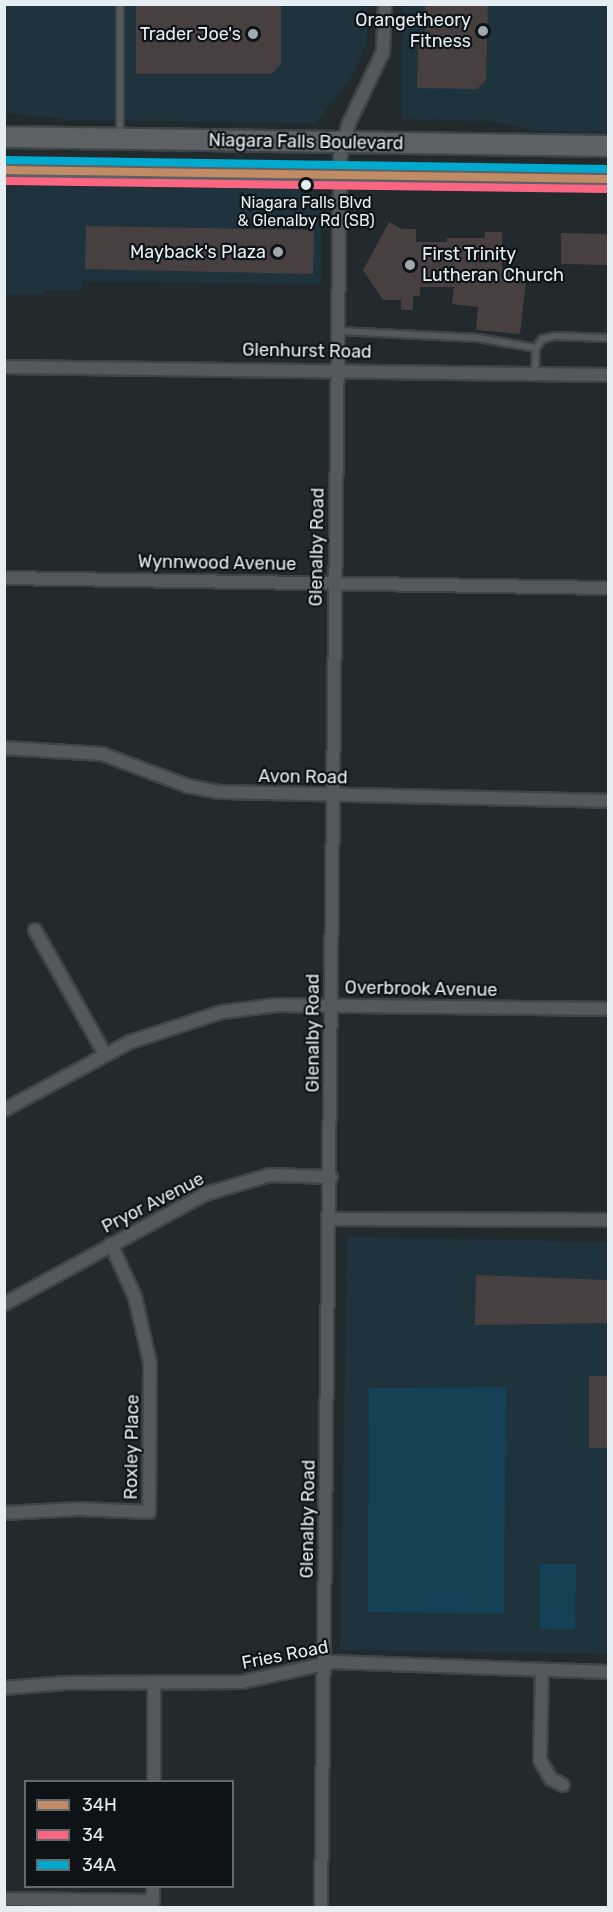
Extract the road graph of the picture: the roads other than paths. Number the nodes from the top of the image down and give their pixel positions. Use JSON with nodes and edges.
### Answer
{"nodes":[{"id":1,"x":120,"y":4,"type":"edge"},
{"id":2,"x":385,"y":4,"type":"edge"},
{"id":3,"x":4,"y":137,"type":"edge"},
{"id":4,"x":120,"y":140,"type":"junction"},
{"id":5,"x":609,"y":146,"type":"edge"},
{"id":6,"x":341,"y":159,"type":"junction"},
{"id":7,"x":4,"y":170,"type":"edge"},
{"id":8,"x":609,"y":179,"type":"edge"},
{"id":9,"x":339,"y":331,"type":"junction"},
{"id":10,"x":609,"y":338,"type":"edge"},
{"id":11,"x":536,"y":348,"type":"junction"},
{"id":12,"x":4,"y":367,"type":"edge"},
{"id":13,"x":338,"y":369,"type":"junction"},
{"id":14,"x":536,"y":373,"type":"junction"},
{"id":15,"x":609,"y":375,"type":"edge"},
{"id":16,"x":4,"y":578,"type":"edge"},
{"id":17,"x":334,"y":583,"type":"junction"},
{"id":18,"x":609,"y":588,"type":"edge"},
{"id":19,"x":4,"y":748,"type":"edge"},
{"id":20,"x":333,"y":795,"type":"junction"},
{"id":21,"x":609,"y":801,"type":"edge"},
{"id":22,"x":35,"y":930,"type":"dead end"},
{"id":23,"x":332,"y":1005,"type":"junction"},
{"id":24,"x":609,"y":1010,"type":"edge"},
{"id":25,"x":105,"y":1054,"type":"junction"},
{"id":26,"x":4,"y":1110,"type":"edge"},
{"id":27,"x":331,"y":1177,"type":"junction"},
{"id":28,"x":330,"y":1219,"type":"junction"},
{"id":29,"x":609,"y":1220,"type":"edge"},
{"id":30,"x":111,"y":1244,"type":"junction"},
{"id":31,"x":4,"y":1304,"type":"edge"},
{"id":32,"x":4,"y":1513,"type":"edge"},
{"id":33,"x":324,"y":1663,"type":"junction"},
{"id":34,"x":543,"y":1670,"type":"junction"},
{"id":35,"x":609,"y":1672,"type":"edge"},
{"id":36,"x":154,"y":1684,"type":"junction"},
{"id":37,"x":4,"y":1688,"type":"edge"},
{"id":38,"x":154,"y":1780,"type":"edge"},
{"id":39,"x":563,"y":1785,"type":"dead end"},
{"id":40,"x":153,"y":1888,"type":"edge"},
{"id":41,"x":4,"y":1899,"type":"edge"},
{"id":42,"x":321,"y":1908,"type":"edge"}],
"edges":[{"from":1,"to":4,"type":"lane"},
{"from":2,"to":6,"type":"street"},
{"from":3,"to":4,"type":"main road","name":"Niagara Falls Boulevard"},
{"from":4,"to":6,"type":"main road","name":"Niagara Falls Boulevard"},
{"from":5,"to":6,"type":"main road","name":"Niagara Falls Boulevard"},
{"from":6,"to":7,"type":"main road","name":"Niagara Falls Boulevard"},
{"from":6,"to":8,"type":"main road","name":"Niagara Falls Boulevard"},
{"from":6,"to":9,"type":"street","name":"Glenalby Road"},
{"from":9,"to":11,"type":"lane"},
{"from":9,"to":13,"type":"street","name":"Glenalby Road"},
{"from":10,"to":11,"type":"lane"},
{"from":11,"to":14,"type":"lane"},
{"from":12,"to":13,"type":"street","name":"Glenhurst Road"},
{"from":13,"to":14,"type":"street","name":"Glenhurst Road"},
{"from":13,"to":17,"type":"street","name":"Glenalby Road"},
{"from":14,"to":15,"type":"street","name":"Glenhurst Road"},
{"from":16,"to":17,"type":"street","name":"Wynnwood Avenue"},
{"from":17,"to":18,"type":"street","name":"Wynnwood Avenue"},
{"from":17,"to":20,"type":"street","name":"Glenalby Road"},
{"from":19,"to":20,"type":"street","name":"Avon Road"},
{"from":20,"to":21,"type":"street","name":"Avon Road"},
{"from":20,"to":23,"type":"street","name":"Glenalby Road"},
{"from":22,"to":25,"type":"street"},
{"from":23,"to":24,"type":"street","name":"Overbrook Avenue"},
{"from":23,"to":25,"type":"street","name":"Overbrook Avenue"},
{"from":23,"to":27,"type":"street","name":"Glenalby Road"},
{"from":25,"to":26,"type":"street","name":"Overbrook Avenue"},
{"from":27,"to":28,"type":"street","name":"Glenalby Road"},
{"from":27,"to":30,"type":"street","name":"Pryor Avenue"},
{"from":28,"to":29,"type":"street"},
{"from":28,"to":33,"type":"street","name":"Glenalby Road"},
{"from":30,"to":31,"type":"street","name":"Pryor Avenue"},
{"from":30,"to":32,"type":"street","name":"Roxley Place"},
{"from":33,"to":34,"type":"street","name":"Fries Road"},
{"from":33,"to":36,"type":"street","name":"Fries Road"},
{"from":33,"to":42,"type":"street","name":"Glenalby Road"},
{"from":34,"to":35,"type":"street","name":"Fries Road"},
{"from":34,"to":39,"type":"street"},
{"from":36,"to":37,"type":"street","name":"Fries Road"},
{"from":36,"to":38,"type":"street"},
{"from":40,"to":41,"type":"street"}]}
